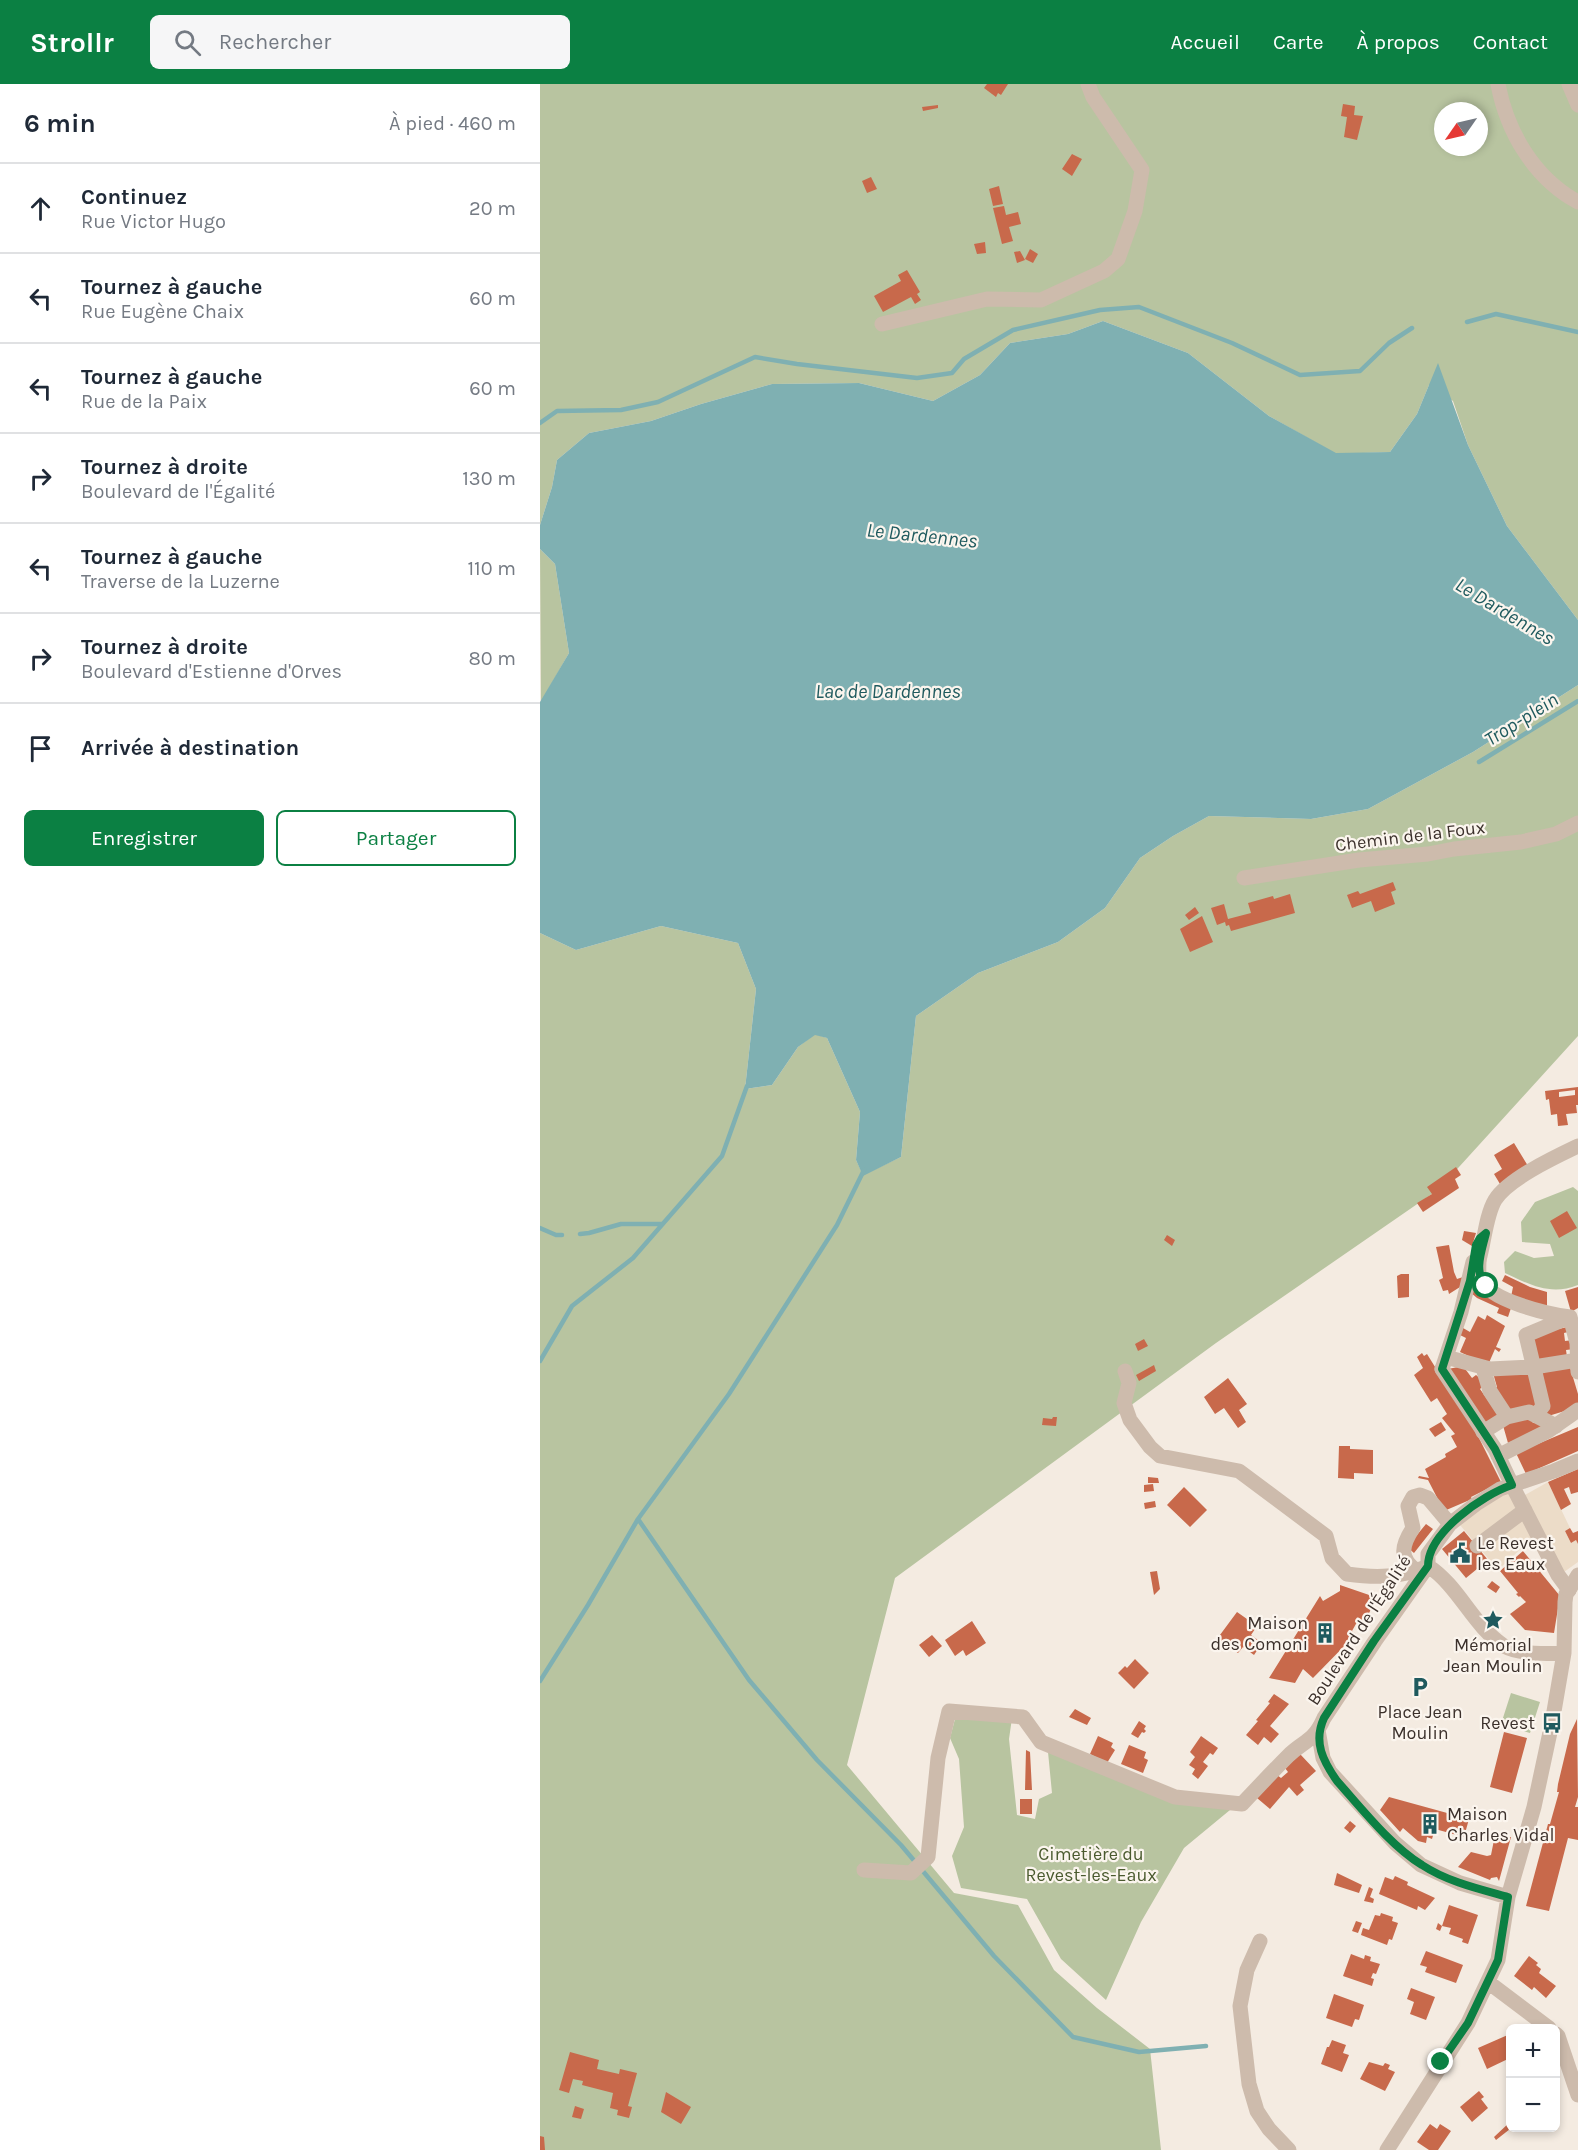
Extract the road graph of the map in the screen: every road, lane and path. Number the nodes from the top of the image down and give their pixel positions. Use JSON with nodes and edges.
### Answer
{"nodes":[{"id":1,"x":1088,"y":84,"type":"edge"},
{"id":2,"x":1498,"y":84,"type":"edge"},
{"id":3,"x":1569,"y":84,"type":"edge"},
{"id":4,"x":1578,"y":105,"type":"edge"},
{"id":5,"x":1578,"y":202,"type":"edge"},
{"id":6,"x":882,"y":324,"type":"dead end"},
{"id":7,"x":1578,"y":823,"type":"edge"},
{"id":8,"x":1244,"y":878,"type":"dead end"},
{"id":9,"x":1578,"y":1146,"type":"edge"},
{"id":10,"x":1486,"y":1233,"type":"junction"},
{"id":11,"x":1574,"y":1315,"type":"edge"},
{"id":12,"x":1444,"y":1363,"type":"junction"},
{"id":13,"x":1578,"y":1364,"type":"edge"},
{"id":14,"x":1479,"y":1367,"type":"junction"},
{"id":15,"x":1534,"y":1367,"type":"junction"},
{"id":16,"x":1125,"y":1371,"type":"dead end"},
{"id":17,"x":1536,"y":1415,"type":"junction"},
{"id":18,"x":1507,"y":1417,"type":"junction"},
{"id":19,"x":1570,"y":1419,"type":"edge"},
{"id":20,"x":1483,"y":1432,"type":"junction"},
{"id":21,"x":1498,"y":1456,"type":"junction"},
{"id":22,"x":1578,"y":1461,"type":"edge"},
{"id":23,"x":1512,"y":1485,"type":"junction"},
{"id":24,"x":1526,"y":1510,"type":"junction"},
{"id":25,"x":1450,"y":1524,"type":"junction"},
{"id":26,"x":1477,"y":1546,"type":"dead end"},
{"id":27,"x":1422,"y":1569,"type":"junction"},
{"id":28,"x":1578,"y":1575,"type":"edge"},
{"id":29,"x":1574,"y":1589,"type":"edge"},
{"id":30,"x":1564,"y":1653,"type":"junction"},
{"id":31,"x":1318,"y":1730,"type":"junction"},
{"id":32,"x":864,"y":1870,"type":"dead end"},
{"id":33,"x":1508,"y":1897,"type":"junction"},
{"id":34,"x":1260,"y":1941,"type":"dead end"},
{"id":35,"x":1488,"y":1982,"type":"junction"},
{"id":36,"x":1544,"y":2024,"type":"edge"},
{"id":37,"x":1560,"y":2042,"type":"edge"},
{"id":38,"x":1578,"y":2095,"type":"edge"},
{"id":39,"x":1289,"y":2150,"type":"edge"},
{"id":40,"x":1387,"y":2150,"type":"edge"}],
"edges":[{"from":1,"to":6,"type":"street"},
{"from":2,"to":5,"type":"street"},
{"from":3,"to":4,"type":"street"},
{"from":7,"to":8,"type":"street","name":"Chemin de la Foux"},
{"from":9,"to":10,"type":"street"},
{"from":10,"to":11,"type":"street"},
{"from":10,"to":12,"type":"street"},
{"from":11,"to":13,"type":"street"},
{"from":11,"to":15,"type":"street"},
{"from":12,"to":14,"type":"street"},
{"from":12,"to":20,"type":"street"},
{"from":13,"to":15,"type":"street"},
{"from":14,"to":15,"type":"street"},
{"from":14,"to":18,"type":"street"},
{"from":15,"to":17,"type":"street"},
{"from":16,"to":27,"type":"street"},
{"from":17,"to":18,"type":"street"},
{"from":17,"to":19,"type":"street"},
{"from":18,"to":20,"type":"street"},
{"from":19,"to":21,"type":"street"},
{"from":20,"to":21,"type":"street"},
{"from":21,"to":23,"type":"street"},
{"from":22,"to":23,"type":"street","name":"Boulevard de l'Égalité"},
{"from":23,"to":24,"type":"street"},
{"from":23,"to":25,"type":"street","name":"Boulevard de l'Égalité"},
{"from":24,"to":26,"type":"street"},
{"from":24,"to":29,"type":"street"},
{"from":25,"to":27,"type":"street","name":"Boulevard de l'Égalité"},
{"from":25,"to":27,"type":"street"},
{"from":27,"to":30,"type":"street"},
{"from":27,"to":31,"type":"street","name":"Boulevard de l'Égalité"},
{"from":28,"to":29,"type":"street"},
{"from":29,"to":30,"type":"street"},
{"from":30,"to":33,"type":"street"},
{"from":31,"to":32,"type":"street","name":"Boulevard de l'Égalité"},
{"from":31,"to":33,"type":"street"},
{"from":33,"to":35,"type":"street"},
{"from":34,"to":39,"type":"street"},
{"from":35,"to":36,"type":"street"},
{"from":35,"to":40,"type":"street"},
{"from":37,"to":38,"type":"street"}]}
